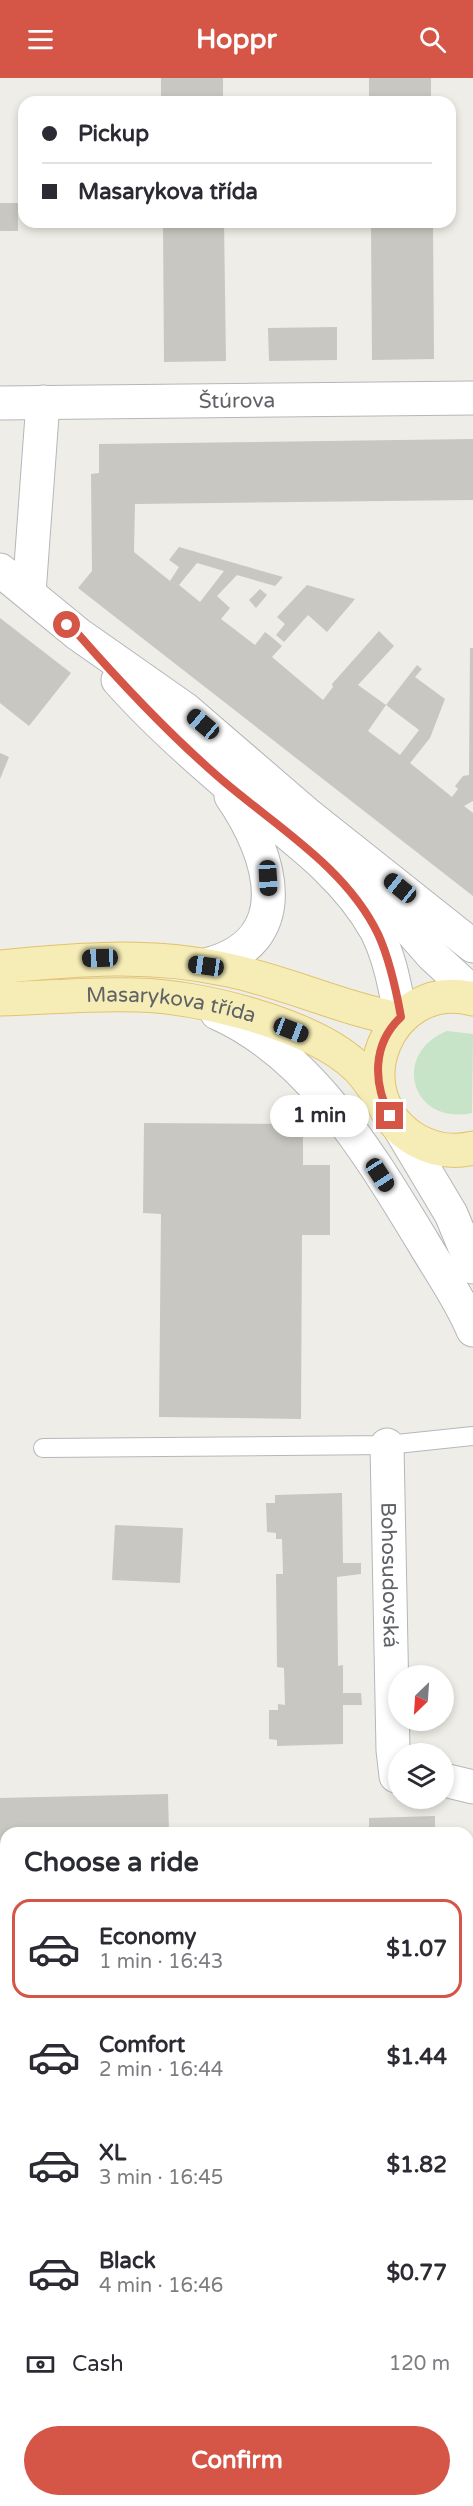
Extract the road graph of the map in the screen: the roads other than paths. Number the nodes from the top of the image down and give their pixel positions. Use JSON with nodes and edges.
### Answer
{"nodes":[{"id":1,"x":473,"y":398,"type":"edge"},
{"id":2,"x":43,"y":402,"type":"junction"},
{"id":3,"x":0,"y":403,"type":"edge"},
{"id":4,"x":0,"y":570,"type":"edge"},
{"id":5,"x":29,"y":593,"type":"junction"},
{"id":6,"x":78,"y":634,"type":"junction"},
{"id":7,"x":210,"y":769,"type":"junction"},
{"id":8,"x":308,"y":815,"type":"junction"},
{"id":9,"x":473,"y":946,"type":"edge"},
{"id":10,"x":206,"y":966,"type":"junction"},
{"id":11,"x":0,"y":967,"type":"edge"},
{"id":12,"x":473,"y":993,"type":"edge"},
{"id":13,"x":179,"y":998,"type":"junction"},
{"id":14,"x":0,"y":999,"type":"edge"},
{"id":15,"x":473,"y":999,"type":"edge"},
{"id":16,"x":400,"y":1018,"type":"junction"},
{"id":17,"x":391,"y":1116,"type":"junction"},
{"id":18,"x":473,"y":1148,"type":"edge"},
{"id":19,"x":473,"y":1267,"type":"edge"},
{"id":20,"x":473,"y":1330,"type":"edge"},
{"id":21,"x":473,"y":1436,"type":"edge"},
{"id":22,"x":387,"y":1445,"type":"junction"},
{"id":23,"x":43,"y":1448,"type":"dead end"},
{"id":24,"x":393,"y":1743,"type":"edge"},
{"id":25,"x":454,"y":1782,"type":"edge"},
{"id":26,"x":473,"y":1786,"type":"edge"}],
"edges":[{"from":1,"to":2,"type":"street","name":"Štúrova"},
{"from":2,"to":3,"type":"street","name":"Štúrova"},
{"from":2,"to":5,"type":"street"},
{"from":4,"to":5,"type":"street"},
{"from":5,"to":6,"type":"street"},
{"from":6,"to":7,"type":"street"},
{"from":6,"to":8,"type":"street"},
{"from":7,"to":10,"type":"street"},
{"from":7,"to":16,"type":"street"},
{"from":8,"to":9,"type":"street"},
{"from":8,"to":12,"type":"street"},
{"from":10,"to":11,"type":"main road","name":"Masarykova třída"},
{"from":10,"to":16,"type":"main road","name":"Masarykova třída"},
{"from":13,"to":14,"type":"main road","name":"Masarykova třída"},
{"from":13,"to":17,"type":"main road","name":"Masarykova třída"},
{"from":13,"to":20,"type":"street"},
{"from":15,"to":16,"type":"main road"},
{"from":16,"to":17,"type":"main road"},
{"from":17,"to":18,"type":"main road","name":"Masarykova třída"},
{"from":17,"to":19,"type":"street"},
{"from":21,"to":22,"type":"lane"},
{"from":22,"to":23,"type":"lane"},
{"from":22,"to":24,"type":"street","name":"Bohosudovská"},
{"from":25,"to":26,"type":"street"}]}
